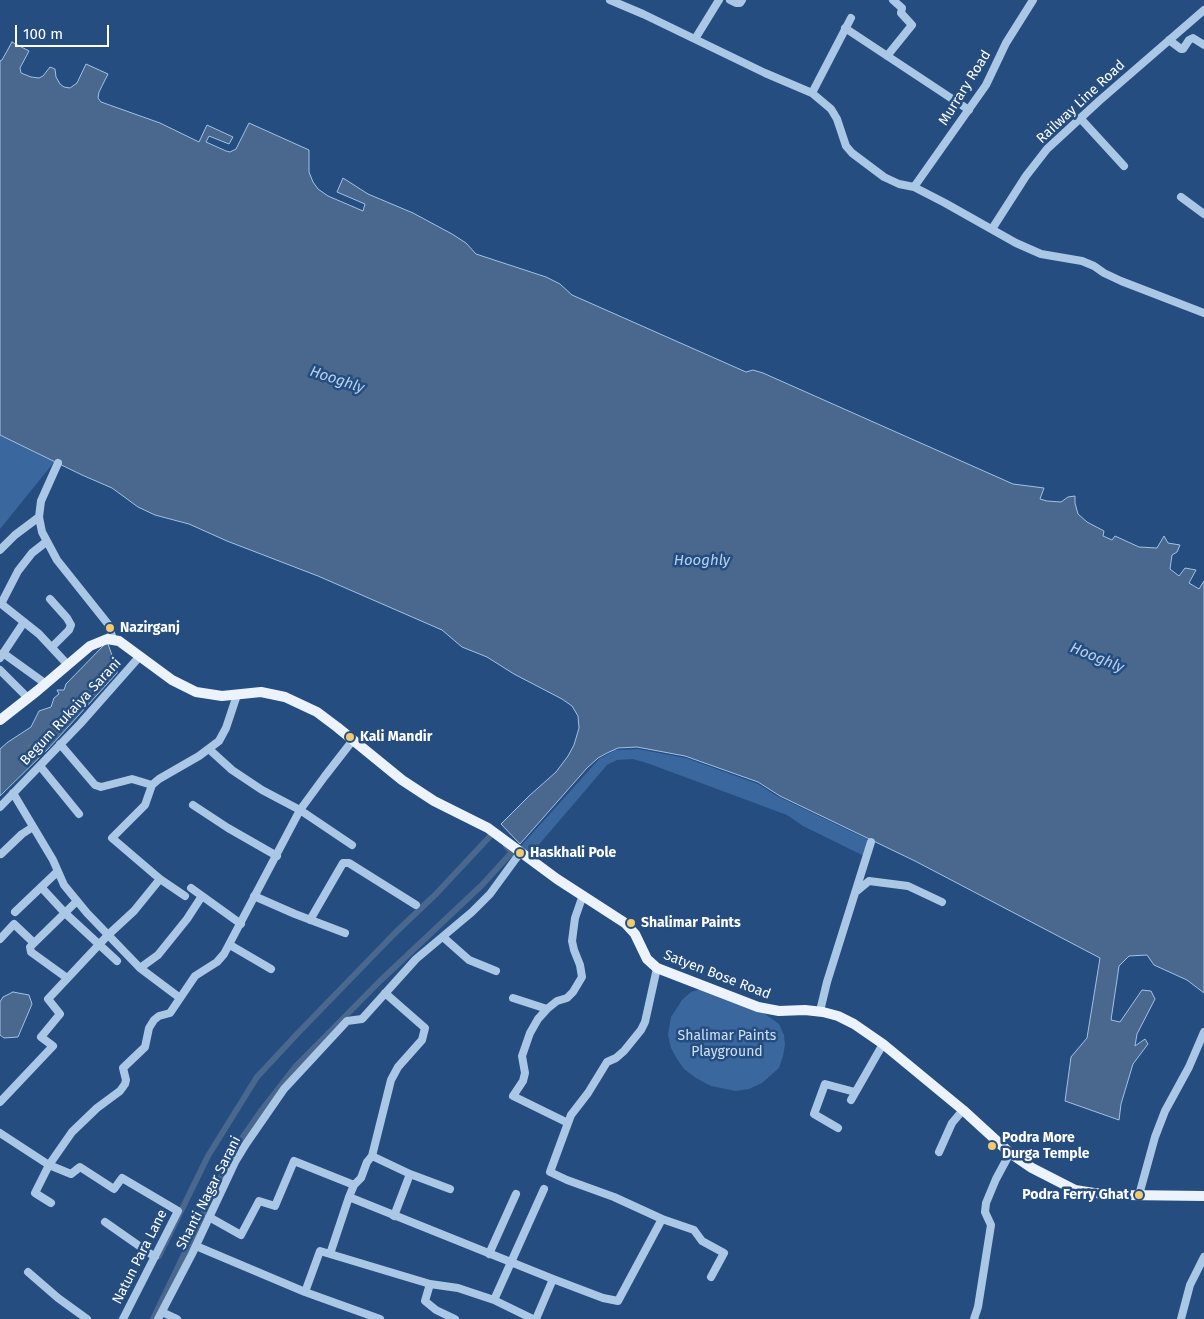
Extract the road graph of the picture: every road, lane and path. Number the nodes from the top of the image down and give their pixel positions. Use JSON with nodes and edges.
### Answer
{"nodes":[{"id":1,"x":610,"y":0,"type":"edge"},
{"id":2,"x":720,"y":0,"type":"edge"},
{"id":3,"x":730,"y":0,"type":"edge"},
{"id":4,"x":742,"y":0,"type":"edge"},
{"id":5,"x":893,"y":0,"type":"edge"},
{"id":6,"x":1033,"y":0,"type":"edge"},
{"id":7,"x":1203,"y":11,"type":"edge"},
{"id":8,"x":851,"y":18,"type":"dead end"},
{"id":9,"x":845,"y":28,"type":"junction"},
{"id":10,"x":695,"y":39,"type":"junction"},
{"id":11,"x":1169,"y":40,"type":"junction"},
{"id":12,"x":1204,"y":44,"type":"edge"},
{"id":13,"x":887,"y":56,"type":"junction"},
{"id":14,"x":812,"y":93,"type":"junction"},
{"id":15,"x":969,"y":110,"type":"junction"},
{"id":16,"x":1080,"y":118,"type":"junction"},
{"id":17,"x":1124,"y":166,"type":"dead end"},
{"id":18,"x":914,"y":187,"type":"junction"},
{"id":19,"x":1182,"y":197,"type":"dead end"},
{"id":20,"x":1204,"y":214,"type":"edge"},
{"id":21,"x":992,"y":228,"type":"junction"},
{"id":22,"x":1203,"y":311,"type":"edge"},
{"id":23,"x":58,"y":463,"type":"dead end"},
{"id":24,"x":39,"y":517,"type":"junction"},
{"id":25,"x":46,"y":542,"type":"junction"},
{"id":26,"x":0,"y":550,"type":"edge"},
{"id":27,"x":50,"y":599,"type":"dead end"},
{"id":28,"x":1,"y":604,"type":"edge"},
{"id":29,"x":24,"y":622,"type":"junction"},
{"id":30,"x":113,"y":639,"type":"junction"},
{"id":31,"x":52,"y":648,"type":"junction"},
{"id":32,"x":2,"y":656,"type":"edge"},
{"id":33,"x":140,"y":656,"type":"junction"},
{"id":34,"x":68,"y":664,"type":"junction"},
{"id":35,"x":0,"y":670,"type":"edge"},
{"id":36,"x":46,"y":684,"type":"junction"},
{"id":37,"x":237,"y":695,"type":"junction"},
{"id":38,"x":28,"y":698,"type":"junction"},
{"id":39,"x":0,"y":720,"type":"edge"},
{"id":40,"x":353,"y":740,"type":"junction"},
{"id":41,"x":60,"y":744,"type":"junction"},
{"id":42,"x":210,"y":750,"type":"junction"},
{"id":43,"x":40,"y":766,"type":"junction"},
{"id":44,"x":152,"y":785,"type":"junction"},
{"id":45,"x":13,"y":793,"type":"junction"},
{"id":46,"x":193,"y":804,"type":"dead end"},
{"id":47,"x":0,"y":807,"type":"edge"},
{"id":48,"x":300,"y":810,"type":"junction"},
{"id":49,"x":79,"y":814,"type":"dead end"},
{"id":50,"x":33,"y":827,"type":"junction"},
{"id":51,"x":872,"y":842,"type":"dead end"},
{"id":52,"x":352,"y":845,"type":"dead end"},
{"id":53,"x":518,"y":851,"type":"junction"},
{"id":54,"x":1,"y":854,"type":"dead end"},
{"id":55,"x":277,"y":856,"type":"junction"},
{"id":56,"x":57,"y":872,"type":"junction"},
{"id":57,"x":160,"y":879,"type":"junction"},
{"id":58,"x":41,"y":887,"type":"junction"},
{"id":59,"x":191,"y":888,"type":"dead end"},
{"id":60,"x":856,"y":892,"type":"junction"},
{"id":61,"x":583,"y":895,"type":"junction"},
{"id":62,"x":186,"y":896,"type":"dead end"},
{"id":63,"x":202,"y":896,"type":"junction"},
{"id":64,"x":254,"y":896,"type":"junction"},
{"id":65,"x":77,"y":901,"type":"junction"},
{"id":66,"x":942,"y":902,"type":"dead end"},
{"id":67,"x":416,"y":905,"type":"dead end"},
{"id":68,"x":15,"y":912,"type":"dead end"},
{"id":69,"x":65,"y":913,"type":"junction"},
{"id":70,"x":310,"y":920,"type":"junction"},
{"id":71,"x":241,"y":924,"type":"junction"},
{"id":72,"x":345,"y":932,"type":"dead end"},
{"id":73,"x":108,"y":935,"type":"junction"},
{"id":74,"x":443,"y":937,"type":"junction"},
{"id":75,"x":0,"y":939,"type":"edge"},
{"id":76,"x":34,"y":943,"type":"junction"},
{"id":77,"x":99,"y":944,"type":"junction"},
{"id":78,"x":230,"y":945,"type":"junction"},
{"id":79,"x":117,"y":961,"type":"dead end"},
{"id":80,"x":140,"y":968,"type":"junction"},
{"id":81,"x":657,"y":968,"type":"junction"},
{"id":82,"x":271,"y":969,"type":"dead end"},
{"id":83,"x":496,"y":971,"type":"dead end"},
{"id":84,"x":66,"y":978,"type":"junction"},
{"id":85,"x":385,"y":993,"type":"junction"},
{"id":86,"x":180,"y":998,"type":"junction"},
{"id":87,"x":513,"y":998,"type":"dead end"},
{"id":88,"x":546,"y":1009,"type":"junction"},
{"id":89,"x":820,"y":1011,"type":"junction"},
{"id":90,"x":1204,"y":1032,"type":"edge"},
{"id":91,"x":883,"y":1044,"type":"junction"},
{"id":92,"x":855,"y":1092,"type":"junction"},
{"id":93,"x":851,"y":1100,"type":"dead end"},
{"id":94,"x":0,"y":1102,"type":"edge"},
{"id":95,"x":963,"y":1110,"type":"junction"},
{"id":96,"x":568,"y":1123,"type":"junction"},
{"id":97,"x":838,"y":1128,"type":"dead end"},
{"id":98,"x":0,"y":1133,"type":"edge"},
{"id":99,"x":939,"y":1152,"type":"dead end"},
{"id":100,"x":1010,"y":1153,"type":"junction"},
{"id":101,"x":372,"y":1156,"type":"junction"},
{"id":102,"x":49,"y":1165,"type":"junction"},
{"id":103,"x":410,"y":1174,"type":"junction"},
{"id":104,"x":354,"y":1185,"type":"junction"},
{"id":105,"x":450,"y":1189,"type":"dead end"},
{"id":106,"x":544,"y":1189,"type":"dead end"},
{"id":107,"x":516,"y":1194,"type":"dead end"},
{"id":108,"x":1139,"y":1195,"type":"junction"},
{"id":109,"x":1204,"y":1196,"type":"edge"},
{"id":110,"x":349,"y":1197,"type":"junction"},
{"id":111,"x":51,"y":1203,"type":"dead end"},
{"id":112,"x":394,"y":1216,"type":"junction"},
{"id":113,"x":209,"y":1217,"type":"junction"},
{"id":114,"x":662,"y":1219,"type":"junction"},
{"id":115,"x":105,"y":1222,"type":"dead end"},
{"id":116,"x":196,"y":1246,"type":"junction"},
{"id":117,"x":330,"y":1254,"type":"junction"},
{"id":118,"x":489,"y":1254,"type":"junction"},
{"id":119,"x":154,"y":1257,"type":"junction"},
{"id":120,"x":1204,"y":1257,"type":"edge"},
{"id":121,"x":510,"y":1262,"type":"junction"},
{"id":122,"x":28,"y":1272,"type":"dead end"},
{"id":123,"x":711,"y":1276,"type":"dead end"},
{"id":124,"x":553,"y":1278,"type":"junction"},
{"id":125,"x":430,"y":1284,"type":"junction"},
{"id":126,"x":305,"y":1292,"type":"junction"},
{"id":127,"x":494,"y":1300,"type":"junction"},
{"id":128,"x":160,"y":1315,"type":"edge"},
{"id":129,"x":87,"y":1319,"type":"edge"},
{"id":130,"x":123,"y":1319,"type":"edge"},
{"id":131,"x":177,"y":1319,"type":"edge"},
{"id":132,"x":380,"y":1319,"type":"edge"},
{"id":133,"x":455,"y":1319,"type":"edge"},
{"id":134,"x":534,"y":1319,"type":"edge"},
{"id":135,"x":974,"y":1319,"type":"edge"},
{"id":136,"x":1181,"y":1319,"type":"edge"}],
"edges":[{"from":1,"to":10,"type":"street"},
{"from":2,"to":10,"type":"street"},
{"from":3,"to":4,"type":"street"},
{"from":5,"to":13,"type":"street"},
{"from":6,"to":15,"type":"street","name":"Murrary Road"},
{"from":7,"to":11,"type":"street","name":"Railway Line Road"},
{"from":8,"to":9,"type":"street"},
{"from":9,"to":13,"type":"street"},
{"from":9,"to":14,"type":"street"},
{"from":10,"to":14,"type":"street"},
{"from":11,"to":12,"type":"street"},
{"from":11,"to":16,"type":"street","name":"Railway Line Road"},
{"from":13,"to":15,"type":"street"},
{"from":14,"to":18,"type":"street"},
{"from":15,"to":18,"type":"street","name":"Murrary Road"},
{"from":16,"to":17,"type":"street"},
{"from":16,"to":21,"type":"street","name":"Railway Line Road"},
{"from":18,"to":21,"type":"street"},
{"from":19,"to":20,"type":"street"},
{"from":21,"to":22,"type":"street"},
{"from":23,"to":24,"type":"street"},
{"from":24,"to":25,"type":"street"},
{"from":24,"to":26,"type":"street"},
{"from":25,"to":28,"type":"street"},
{"from":25,"to":30,"type":"street"},
{"from":27,"to":31,"type":"street"},
{"from":28,"to":29,"type":"street"},
{"from":29,"to":31,"type":"street"},
{"from":29,"to":32,"type":"street"},
{"from":30,"to":33,"type":"main road","name":"Satyen Bose Road"},
{"from":30,"to":34,"type":"main road"},
{"from":31,"to":34,"type":"street"},
{"from":32,"to":36,"type":"street"},
{"from":33,"to":37,"type":"main road","name":"Satyen Bose Road"},
{"from":33,"to":41,"type":"street","name":"Begum Rukaiya Sarani"},
{"from":34,"to":36,"type":"main road"},
{"from":35,"to":38,"type":"street"},
{"from":36,"to":38,"type":"main road"},
{"from":37,"to":40,"type":"main road","name":"Satyen Bose Road"},
{"from":37,"to":42,"type":"street"},
{"from":38,"to":39,"type":"main road"},
{"from":40,"to":48,"type":"street"},
{"from":40,"to":53,"type":"main road","name":"Satyen Bose Road"},
{"from":41,"to":43,"type":"street","name":"Begum Rukaiya Sarani"},
{"from":41,"to":44,"type":"street"},
{"from":42,"to":44,"type":"street"},
{"from":42,"to":48,"type":"street"},
{"from":43,"to":45,"type":"street","name":"Begum Rukaiya Sarani"},
{"from":43,"to":49,"type":"street"},
{"from":44,"to":57,"type":"street"},
{"from":45,"to":47,"type":"street","name":"Begum Rukaiya Sarani"},
{"from":45,"to":50,"type":"street"},
{"from":46,"to":55,"type":"street"},
{"from":48,"to":52,"type":"street"},
{"from":48,"to":55,"type":"street"},
{"from":50,"to":54,"type":"street"},
{"from":50,"to":56,"type":"street"},
{"from":51,"to":60,"type":"street"},
{"from":53,"to":61,"type":"main road","name":"Satyen Bose Road"},
{"from":53,"to":74,"type":"street","name":"Shanti Nagar Sarani"},
{"from":55,"to":64,"type":"street"},
{"from":56,"to":58,"type":"street"},
{"from":56,"to":65,"type":"street"},
{"from":57,"to":62,"type":"street"},
{"from":57,"to":73,"type":"street"},
{"from":58,"to":68,"type":"street"},
{"from":58,"to":69,"type":"street"},
{"from":59,"to":63,"type":"street"},
{"from":60,"to":66,"type":"street"},
{"from":60,"to":89,"type":"street"},
{"from":61,"to":81,"type":"main road","name":"Satyen Bose Road"},
{"from":61,"to":88,"type":"street"},
{"from":63,"to":71,"type":"street"},
{"from":63,"to":80,"type":"street"},
{"from":64,"to":70,"type":"street"},
{"from":64,"to":71,"type":"street"},
{"from":65,"to":69,"type":"street"},
{"from":65,"to":73,"type":"street"},
{"from":67,"to":70,"type":"street"},
{"from":69,"to":76,"type":"street"},
{"from":69,"to":77,"type":"street"},
{"from":70,"to":72,"type":"street"},
{"from":71,"to":78,"type":"street"},
{"from":73,"to":77,"type":"street"},
{"from":73,"to":80,"type":"street"},
{"from":74,"to":83,"type":"street"},
{"from":74,"to":85,"type":"street","name":"Shanti Nagar Sarani"},
{"from":75,"to":76,"type":"street"},
{"from":76,"to":84,"type":"street"},
{"from":77,"to":79,"type":"street"},
{"from":77,"to":84,"type":"street"},
{"from":78,"to":82,"type":"street"},
{"from":78,"to":86,"type":"street"},
{"from":80,"to":86,"type":"street"},
{"from":81,"to":89,"type":"main road","name":"Satyen Bose Road"},
{"from":81,"to":96,"type":"street"},
{"from":84,"to":94,"type":"street"},
{"from":85,"to":101,"type":"street"},
{"from":85,"to":113,"type":"street","name":"Shanti Nagar Sarani"},
{"from":86,"to":102,"type":"street"},
{"from":87,"to":88,"type":"street"},
{"from":88,"to":96,"type":"street"},
{"from":89,"to":91,"type":"main road","name":"Satyen Bose Road"},
{"from":90,"to":108,"type":"street"},
{"from":91,"to":92,"type":"street"},
{"from":91,"to":95,"type":"main road","name":"Satyen Bose Road"},
{"from":92,"to":93,"type":"street"},
{"from":92,"to":97,"type":"street"},
{"from":95,"to":99,"type":"street"},
{"from":95,"to":100,"type":"main road","name":"Satyen Bose Road"},
{"from":96,"to":114,"type":"street"},
{"from":98,"to":102,"type":"street"},
{"from":100,"to":108,"type":"main road","name":"Satyen Bose Road"},
{"from":100,"to":135,"type":"street"},
{"from":101,"to":103,"type":"street"},
{"from":101,"to":104,"type":"street"},
{"from":102,"to":111,"type":"street"},
{"from":102,"to":119,"type":"street","name":"Natun Para Lane"},
{"from":103,"to":105,"type":"street"},
{"from":103,"to":112,"type":"street"},
{"from":104,"to":110,"type":"street"},
{"from":104,"to":113,"type":"street"},
{"from":106,"to":121,"type":"street"},
{"from":107,"to":118,"type":"street"},
{"from":108,"to":109,"type":"main road","name":"Satyen Bose Road"},
{"from":110,"to":112,"type":"street"},
{"from":110,"to":117,"type":"street"},
{"from":112,"to":118,"type":"street"},
{"from":113,"to":116,"type":"street","name":"Shanti Nagar Sarani"},
{"from":114,"to":123,"type":"street"},
{"from":114,"to":124,"type":"street"},
{"from":115,"to":119,"type":"street"},
{"from":116,"to":126,"type":"street"},
{"from":116,"to":128,"type":"street","name":"Shanti Nagar Sarani"},
{"from":117,"to":125,"type":"street"},
{"from":117,"to":126,"type":"street"},
{"from":118,"to":121,"type":"street"},
{"from":119,"to":130,"type":"street","name":"Natun Para Lane"},
{"from":120,"to":136,"type":"street"},
{"from":121,"to":124,"type":"street"},
{"from":121,"to":127,"type":"street"},
{"from":122,"to":129,"type":"street"},
{"from":124,"to":134,"type":"street"},
{"from":125,"to":127,"type":"street"},
{"from":125,"to":133,"type":"street"},
{"from":126,"to":132,"type":"street"},
{"from":127,"to":134,"type":"street"},
{"from":128,"to":131,"type":"street"}]}
